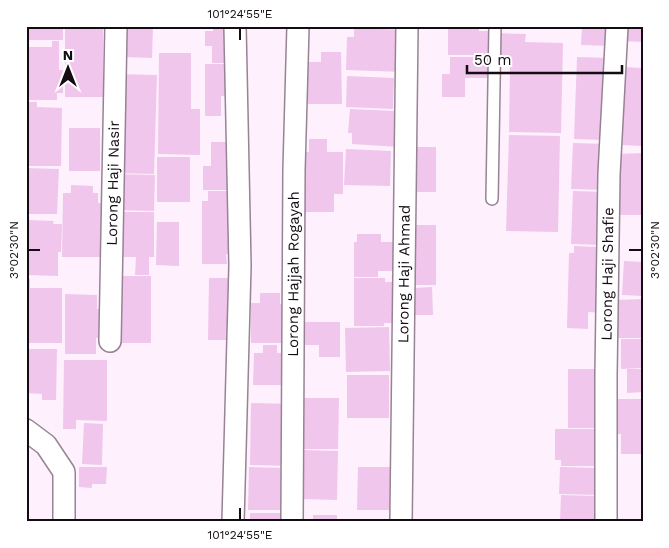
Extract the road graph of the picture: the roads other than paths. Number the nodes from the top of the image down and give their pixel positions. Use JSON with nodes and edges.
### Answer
{"nodes":[{"id":1,"x":116,"y":26,"type":"edge"},
{"id":2,"x":235,"y":26,"type":"edge"},
{"id":3,"x":298,"y":26,"type":"edge"},
{"id":4,"x":407,"y":26,"type":"edge"},
{"id":5,"x":495,"y":26,"type":"edge"},
{"id":6,"x":617,"y":26,"type":"edge"},
{"id":7,"x":492,"y":199,"type":"dead end"},
{"id":8,"x":110,"y":341,"type":"dead end"},
{"id":9,"x":26,"y":430,"type":"edge"},
{"id":10,"x":64,"y":522,"type":"edge"},
{"id":11,"x":233,"y":522,"type":"edge"},
{"id":12,"x":292,"y":522,"type":"edge"},
{"id":13,"x":401,"y":522,"type":"edge"},
{"id":14,"x":606,"y":522,"type":"edge"}],
"edges":[{"from":1,"to":8,"type":"street","name":"Lorong Haji Nasir"},
{"from":2,"to":11,"type":"street"},
{"from":3,"to":12,"type":"street","name":"Lorong Hajjah Rogayah"},
{"from":4,"to":13,"type":"street","name":"Lorong Haji Ahmad"},
{"from":5,"to":7,"type":"lane"},
{"from":6,"to":14,"type":"street","name":"Lorong Haji Shafie"},
{"from":9,"to":10,"type":"street"}]}
